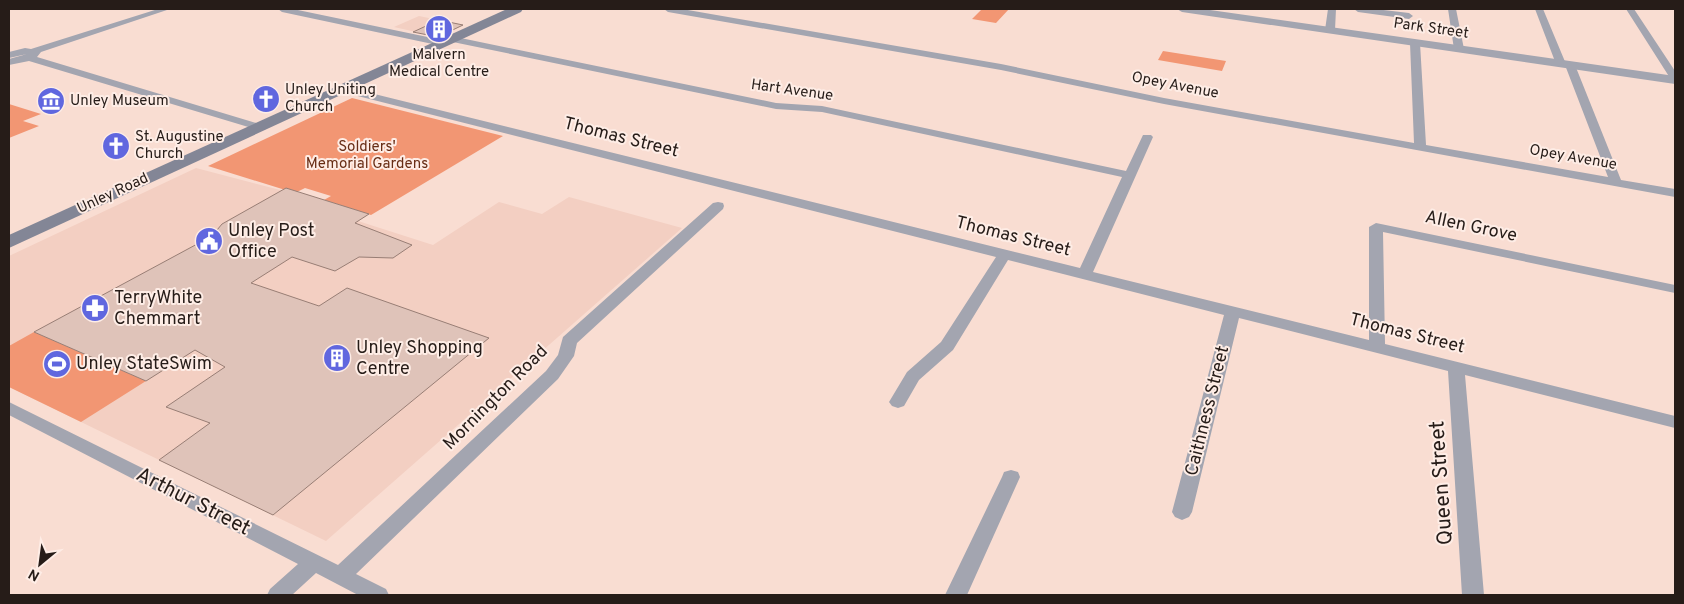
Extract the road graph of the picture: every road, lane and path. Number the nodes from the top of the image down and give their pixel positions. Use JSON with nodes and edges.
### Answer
{"nodes":[{"id":1,"x":166,"y":9,"type":"edge"},
{"id":2,"x":282,"y":9,"type":"edge"},
{"id":3,"x":517,"y":9,"type":"edge"},
{"id":4,"x":668,"y":9,"type":"edge"},
{"id":5,"x":1182,"y":9,"type":"edge"},
{"id":6,"x":1332,"y":9,"type":"edge"},
{"id":7,"x":1358,"y":9,"type":"edge"},
{"id":8,"x":1452,"y":9,"type":"edge"},
{"id":9,"x":1539,"y":9,"type":"edge"},
{"id":10,"x":1630,"y":9,"type":"edge"},
{"id":11,"x":1409,"y":16,"type":"dead end"},
{"id":12,"x":1330,"y":30,"type":"junction"},
{"id":13,"x":446,"y":41,"type":"junction"},
{"id":14,"x":1415,"y":42,"type":"junction"},
{"id":15,"x":1460,"y":49,"type":"junction"},
{"id":16,"x":32,"y":55,"type":"junction"},
{"id":17,"x":10,"y":56,"type":"edge"},
{"id":18,"x":1566,"y":64,"type":"junction"},
{"id":19,"x":1675,"y":79,"type":"edge"},
{"id":20,"x":342,"y":89,"type":"junction"},
{"id":21,"x":259,"y":127,"type":"junction"},
{"id":22,"x":1147,"y":137,"type":"dead end"},
{"id":23,"x":1420,"y":147,"type":"junction"},
{"id":24,"x":1129,"y":175,"type":"junction"},
{"id":25,"x":1616,"y":182,"type":"junction"},
{"id":26,"x":1675,"y":193,"type":"edge"},
{"id":27,"x":718,"y":206,"type":"dead end"},
{"id":28,"x":9,"y":242,"type":"edge"},
{"id":29,"x":1004,"y":255,"type":"junction"},
{"id":30,"x":1084,"y":275,"type":"junction"},
{"id":31,"x":1675,"y":289,"type":"edge"},
{"id":32,"x":1233,"y":311,"type":"junction"},
{"id":33,"x":1377,"y":346,"type":"junction"},
{"id":34,"x":1456,"y":367,"type":"junction"},
{"id":35,"x":898,"y":402,"type":"dead end"},
{"id":36,"x":9,"y":408,"type":"edge"},
{"id":37,"x":1675,"y":422,"type":"edge"},
{"id":38,"x":1011,"y":477,"type":"dead end"},
{"id":39,"x":1182,"y":512,"type":"dead end"},
{"id":40,"x":313,"y":563,"type":"junction"},
{"id":41,"x":340,"y":576,"type":"junction"},
{"id":42,"x":278,"y":595,"type":"edge"},
{"id":43,"x":378,"y":595,"type":"edge"},
{"id":44,"x":956,"y":595,"type":"edge"},
{"id":45,"x":1472,"y":595,"type":"edge"}],
"edges":[{"from":1,"to":16,"type":"street"},
{"from":2,"to":13,"type":"street","name":"Hart Avenue"},
{"from":3,"to":13,"type":"main road","name":"Unley Road"},
{"from":4,"to":23,"type":"street","name":"Opey Avenue"},
{"from":5,"to":12,"type":"street","name":"Park Street"},
{"from":6,"to":12,"type":"street"},
{"from":7,"to":11,"type":"street"},
{"from":8,"to":15,"type":"street"},
{"from":9,"to":18,"type":"street"},
{"from":10,"to":19,"type":"street"},
{"from":12,"to":14,"type":"street","name":"Park Street"},
{"from":13,"to":20,"type":"main road","name":"Unley Road"},
{"from":13,"to":24,"type":"street","name":"Hart Avenue"},
{"from":14,"to":15,"type":"street","name":"Park Street"},
{"from":14,"to":23,"type":"street"},
{"from":15,"to":18,"type":"street","name":"Park Street"},
{"from":16,"to":17,"type":"street"},
{"from":16,"to":21,"type":"street"},
{"from":18,"to":19,"type":"street","name":"Park Street"},
{"from":18,"to":25,"type":"street"},
{"from":20,"to":21,"type":"main road","name":"Unley Road"},
{"from":20,"to":29,"type":"street","name":"Thomas Street"},
{"from":21,"to":28,"type":"main road","name":"Unley Road"},
{"from":22,"to":24,"type":"street"},
{"from":23,"to":25,"type":"street","name":"Opey Avenue"},
{"from":24,"to":30,"type":"street"},
{"from":25,"to":26,"type":"street","name":"Opey Avenue"},
{"from":27,"to":41,"type":"street","name":"Mornington Road"},
{"from":29,"to":30,"type":"street","name":"Thomas Street"},
{"from":29,"to":35,"type":"street"},
{"from":30,"to":32,"type":"street","name":"Thomas Street"},
{"from":31,"to":33,"type":"street","name":"Allen Grove"},
{"from":32,"to":33,"type":"street","name":"Thomas Street"},
{"from":32,"to":39,"type":"street","name":"Caithness Street"},
{"from":33,"to":34,"type":"street","name":"Thomas Street"},
{"from":34,"to":37,"type":"street","name":"Thomas Street"},
{"from":34,"to":45,"type":"street","name":"Queen Street"},
{"from":36,"to":40,"type":"street","name":"Arthur Street"},
{"from":38,"to":44,"type":"street"},
{"from":40,"to":41,"type":"street","name":"Arthur Street"},
{"from":40,"to":42,"type":"street"},
{"from":41,"to":43,"type":"street","name":"Arthur Street"}]}
